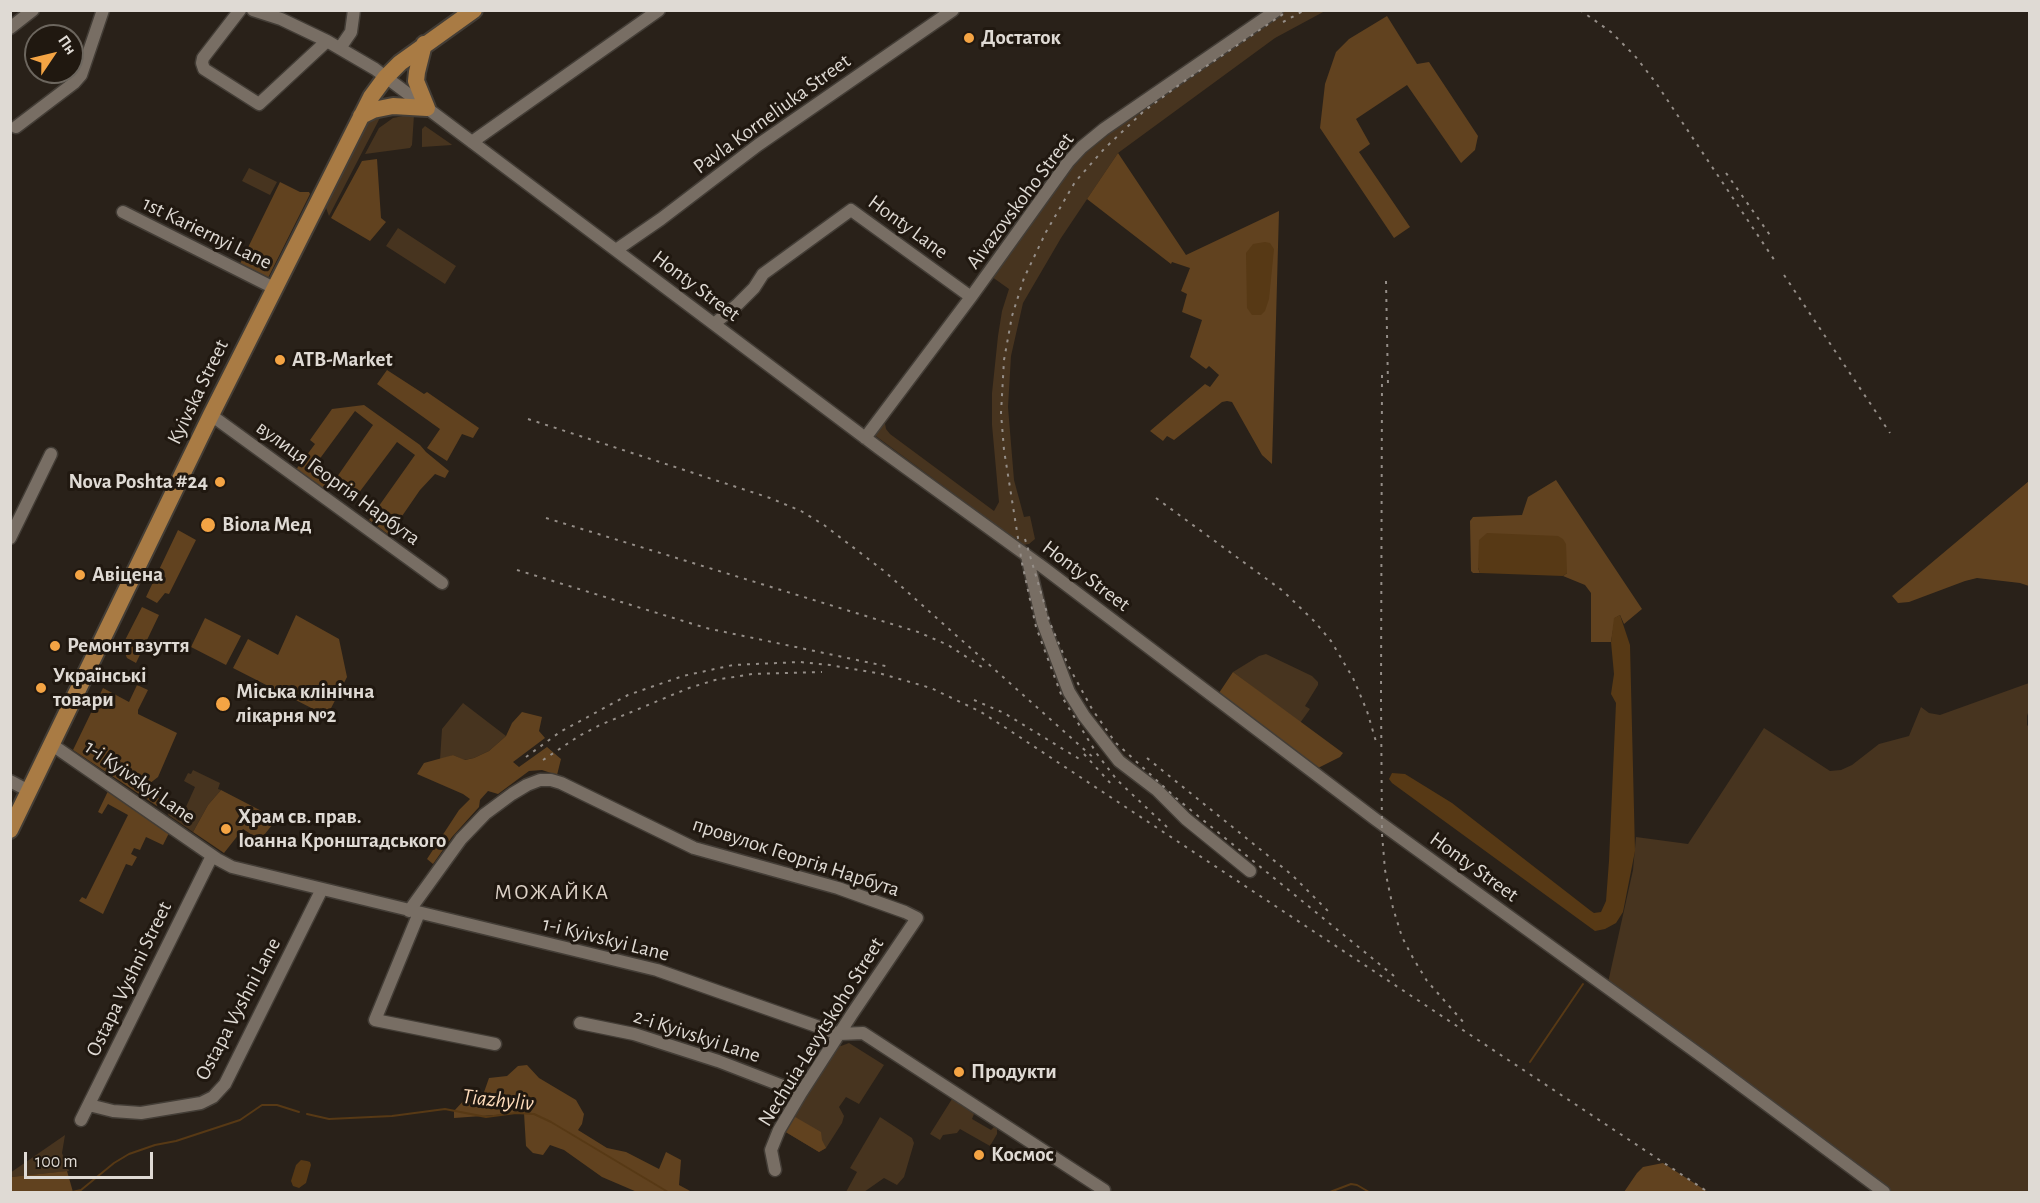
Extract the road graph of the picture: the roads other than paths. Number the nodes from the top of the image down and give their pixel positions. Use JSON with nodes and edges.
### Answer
{"nodes":[{"id":1,"x":33,"y":10,"type":"edge"},
{"id":2,"x":103,"y":10,"type":"edge"},
{"id":3,"x":240,"y":10,"type":"edge"},
{"id":4,"x":254,"y":10,"type":"edge"},
{"id":5,"x":354,"y":10,"type":"edge"},
{"id":6,"x":474,"y":10,"type":"edge"},
{"id":7,"x":659,"y":10,"type":"edge"},
{"id":8,"x":953,"y":10,"type":"edge"},
{"id":9,"x":1277,"y":10,"type":"edge"},
{"id":10,"x":10,"y":28,"type":"edge"},
{"id":11,"x":327,"y":41,"type":"junction"},
{"id":12,"x":424,"y":44,"type":"junction"},
{"id":13,"x":340,"y":48,"type":"junction"},
{"id":14,"x":385,"y":78,"type":"junction"},
{"id":15,"x":427,"y":108,"type":"junction"},
{"id":16,"x":361,"y":116,"type":"junction"},
{"id":17,"x":16,"y":127,"type":"dead end"},
{"id":18,"x":472,"y":142,"type":"junction"},
{"id":19,"x":123,"y":212,"type":"dead end"},
{"id":20,"x":616,"y":250,"type":"junction"},
{"id":21,"x":274,"y":288,"type":"junction"},
{"id":22,"x":971,"y":297,"type":"junction"},
{"id":23,"x":714,"y":324,"type":"junction"},
{"id":24,"x":211,"y":415,"type":"junction"},
{"id":25,"x":865,"y":438,"type":"junction"},
{"id":26,"x":51,"y":454,"type":"dead end"},
{"id":27,"x":10,"y":538,"type":"edge"},
{"id":28,"x":1027,"y":555,"type":"junction"},
{"id":29,"x":442,"y":583,"type":"dead end"},
{"id":30,"x":51,"y":744,"type":"junction"},
{"id":31,"x":10,"y":781,"type":"edge"},
{"id":32,"x":29,"y":791,"type":"junction"},
{"id":33,"x":10,"y":830,"type":"edge"},
{"id":34,"x":212,"y":856,"type":"junction"},
{"id":35,"x":1250,"y":871,"type":"dead end"},
{"id":36,"x":322,"y":890,"type":"junction"},
{"id":37,"x":414,"y":912,"type":"junction"},
{"id":38,"x":917,"y":918,"type":"joint"},
{"id":39,"x":852,"y":1014,"type":"junction"},
{"id":40,"x":580,"y":1023,"type":"dead end"},
{"id":41,"x":863,"y":1033,"type":"junction"},
{"id":42,"x":838,"y":1034,"type":"junction"},
{"id":43,"x":495,"y":1044,"type":"dead end"},
{"id":44,"x":801,"y":1093,"type":"junction"},
{"id":45,"x":89,"y":1104,"type":"junction"},
{"id":46,"x":81,"y":1120,"type":"dead end"},
{"id":47,"x":775,"y":1170,"type":"dead end"},
{"id":48,"x":1104,"y":1190,"type":"dead end"},
{"id":49,"x":1884,"y":1192,"type":"edge"}],
"edges":[{"from":1,"to":10,"type":"street"},
{"from":2,"to":17,"type":"street"},
{"from":3,"to":11,"type":"street"},
{"from":4,"to":11,"type":"street","name":"Honty Street"},
{"from":5,"to":13,"type":"street"},
{"from":6,"to":12,"type":"main road","name":"Kyivska Street"},
{"from":7,"to":18,"type":"street"},
{"from":8,"to":20,"type":"street","name":"Pavla Korneliuka Street"},
{"from":9,"to":22,"type":"street","name":"Aivazovskoho Street"},
{"from":11,"to":13,"type":"street","name":"Honty Street"},
{"from":12,"to":14,"type":"main road","name":"Kyivska Street"},
{"from":12,"to":15,"type":"main road"},
{"from":13,"to":14,"type":"street","name":"Honty Street"},
{"from":14,"to":15,"type":"street","name":"Honty Street"},
{"from":14,"to":16,"type":"main road","name":"Kyivska Street"},
{"from":15,"to":16,"type":"main road"},
{"from":15,"to":18,"type":"street","name":"Honty Street"},
{"from":16,"to":21,"type":"main road","name":"Kyivska Street"},
{"from":18,"to":20,"type":"street","name":"Honty Street"},
{"from":19,"to":21,"type":"street","name":"1st Kariernyi Lane"},
{"from":20,"to":23,"type":"street","name":"Honty Street"},
{"from":21,"to":24,"type":"main road","name":"Kyivska Street"},
{"from":22,"to":23,"type":"street","name":"Honty Lane"},
{"from":22,"to":25,"type":"street","name":"Aivazovskoho Street"},
{"from":23,"to":25,"type":"street","name":"Honty Street"},
{"from":24,"to":29,"type":"street","name":"вулиця Георгія Нарбута"},
{"from":24,"to":30,"type":"main road","name":"Kyivska Street"},
{"from":25,"to":28,"type":"street","name":"Honty Street"},
{"from":26,"to":27,"type":"street"},
{"from":28,"to":35,"type":"street"},
{"from":28,"to":49,"type":"street","name":"Honty Street"},
{"from":30,"to":32,"type":"main road","name":"Kyivska Street"},
{"from":30,"to":34,"type":"street","name":"1-i Kyivskyi Lane"},
{"from":31,"to":32,"type":"street"},
{"from":32,"to":33,"type":"main road","name":"Kyivska Street"},
{"from":34,"to":36,"type":"street","name":"1-i Kyivskyi Lane"},
{"from":34,"to":45,"type":"street","name":"Ostapa Vyshni Street"},
{"from":36,"to":37,"type":"street","name":"1-i Kyivskyi Lane"},
{"from":36,"to":45,"type":"street","name":"Ostapa Vyshni Lane"},
{"from":37,"to":38,"type":"street","name":"провулок Георгія Нарбута"},
{"from":37,"to":42,"type":"street","name":"1-i Kyivskyi Lane"},
{"from":37,"to":43,"type":"street","name":"провулок Георгія Нарбута"},
{"from":38,"to":39,"type":"street","name":"Nechuia-Levytskoho Street"},
{"from":39,"to":41,"type":"street"},
{"from":39,"to":42,"type":"street","name":"Nechuia-Levytskoho Street"},
{"from":40,"to":44,"type":"street","name":"2-i Kyivskyi Lane"},
{"from":41,"to":42,"type":"street","name":"1-i Kyivskyi Lane"},
{"from":41,"to":48,"type":"street"},
{"from":42,"to":44,"type":"street","name":"Nechuia-Levytskoho Street"},
{"from":44,"to":47,"type":"street","name":"Nechuia-Levytskoho Street"},
{"from":45,"to":46,"type":"street","name":"Ostapa Vyshni Street"}]}
